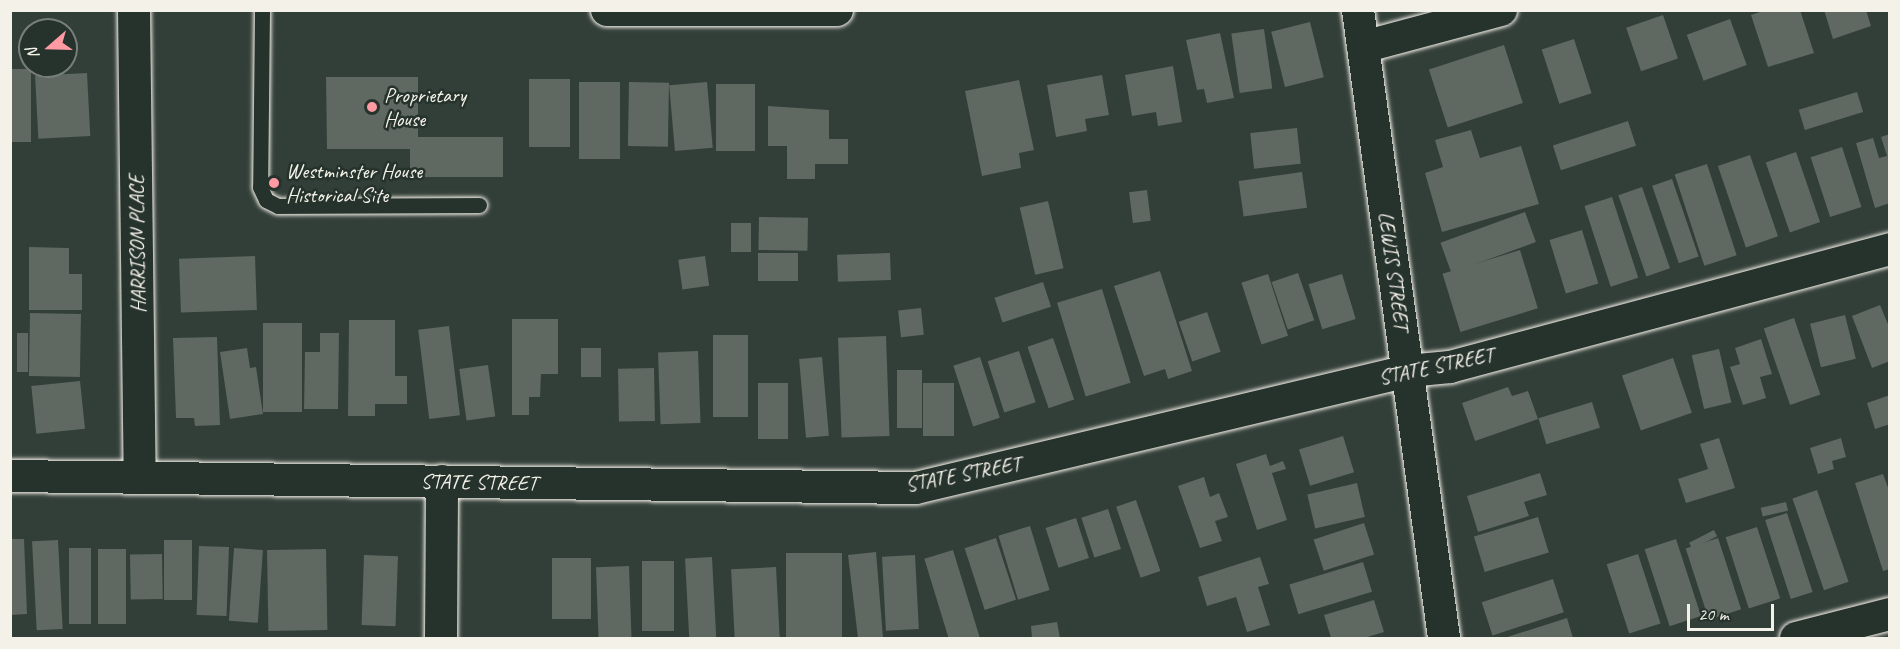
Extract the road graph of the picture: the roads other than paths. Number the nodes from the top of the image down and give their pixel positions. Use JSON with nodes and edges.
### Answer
{"nodes":[{"id":1,"x":134,"y":10,"type":"edge"},
{"id":2,"x":261,"y":10,"type":"edge"},
{"id":3,"x":608,"y":10,"type":"edge"},
{"id":4,"x":837,"y":10,"type":"edge"},
{"id":5,"x":1358,"y":10,"type":"edge"},
{"id":6,"x":1501,"y":10,"type":"edge"},
{"id":7,"x":1363,"y":47,"type":"junction"},
{"id":8,"x":479,"y":205,"type":"dead end"},
{"id":9,"x":1890,"y":249,"type":"edge"},
{"id":10,"x":1408,"y":371,"type":"junction"},
{"id":11,"x":10,"y":476,"type":"edge"},
{"id":12,"x":140,"y":478,"type":"junction"},
{"id":13,"x":442,"y":481,"type":"junction"},
{"id":14,"x":1890,"y":614,"type":"edge"},
{"id":15,"x":441,"y":639,"type":"edge"},
{"id":16,"x":1444,"y":639,"type":"edge"},
{"id":17,"x":1796,"y":639,"type":"edge"}],
"edges":[{"from":1,"to":12,"type":"street","name":"HARRISON PLACE"},
{"from":2,"to":8,"type":"lane"},
{"from":3,"to":4,"type":"street"},
{"from":5,"to":7,"type":"street","name":"LEWIS STREET"},
{"from":6,"to":7,"type":"street"},
{"from":7,"to":10,"type":"street","name":"LEWIS STREET"},
{"from":9,"to":10,"type":"street","name":"STATE STREET"},
{"from":10,"to":13,"type":"street","name":"STATE STREET"},
{"from":10,"to":16,"type":"street","name":"LEWIS STREET"},
{"from":11,"to":12,"type":"street","name":"STATE STREET"},
{"from":12,"to":13,"type":"street","name":"STATE STREET"},
{"from":13,"to":15,"type":"street"},
{"from":14,"to":17,"type":"street"}]}
